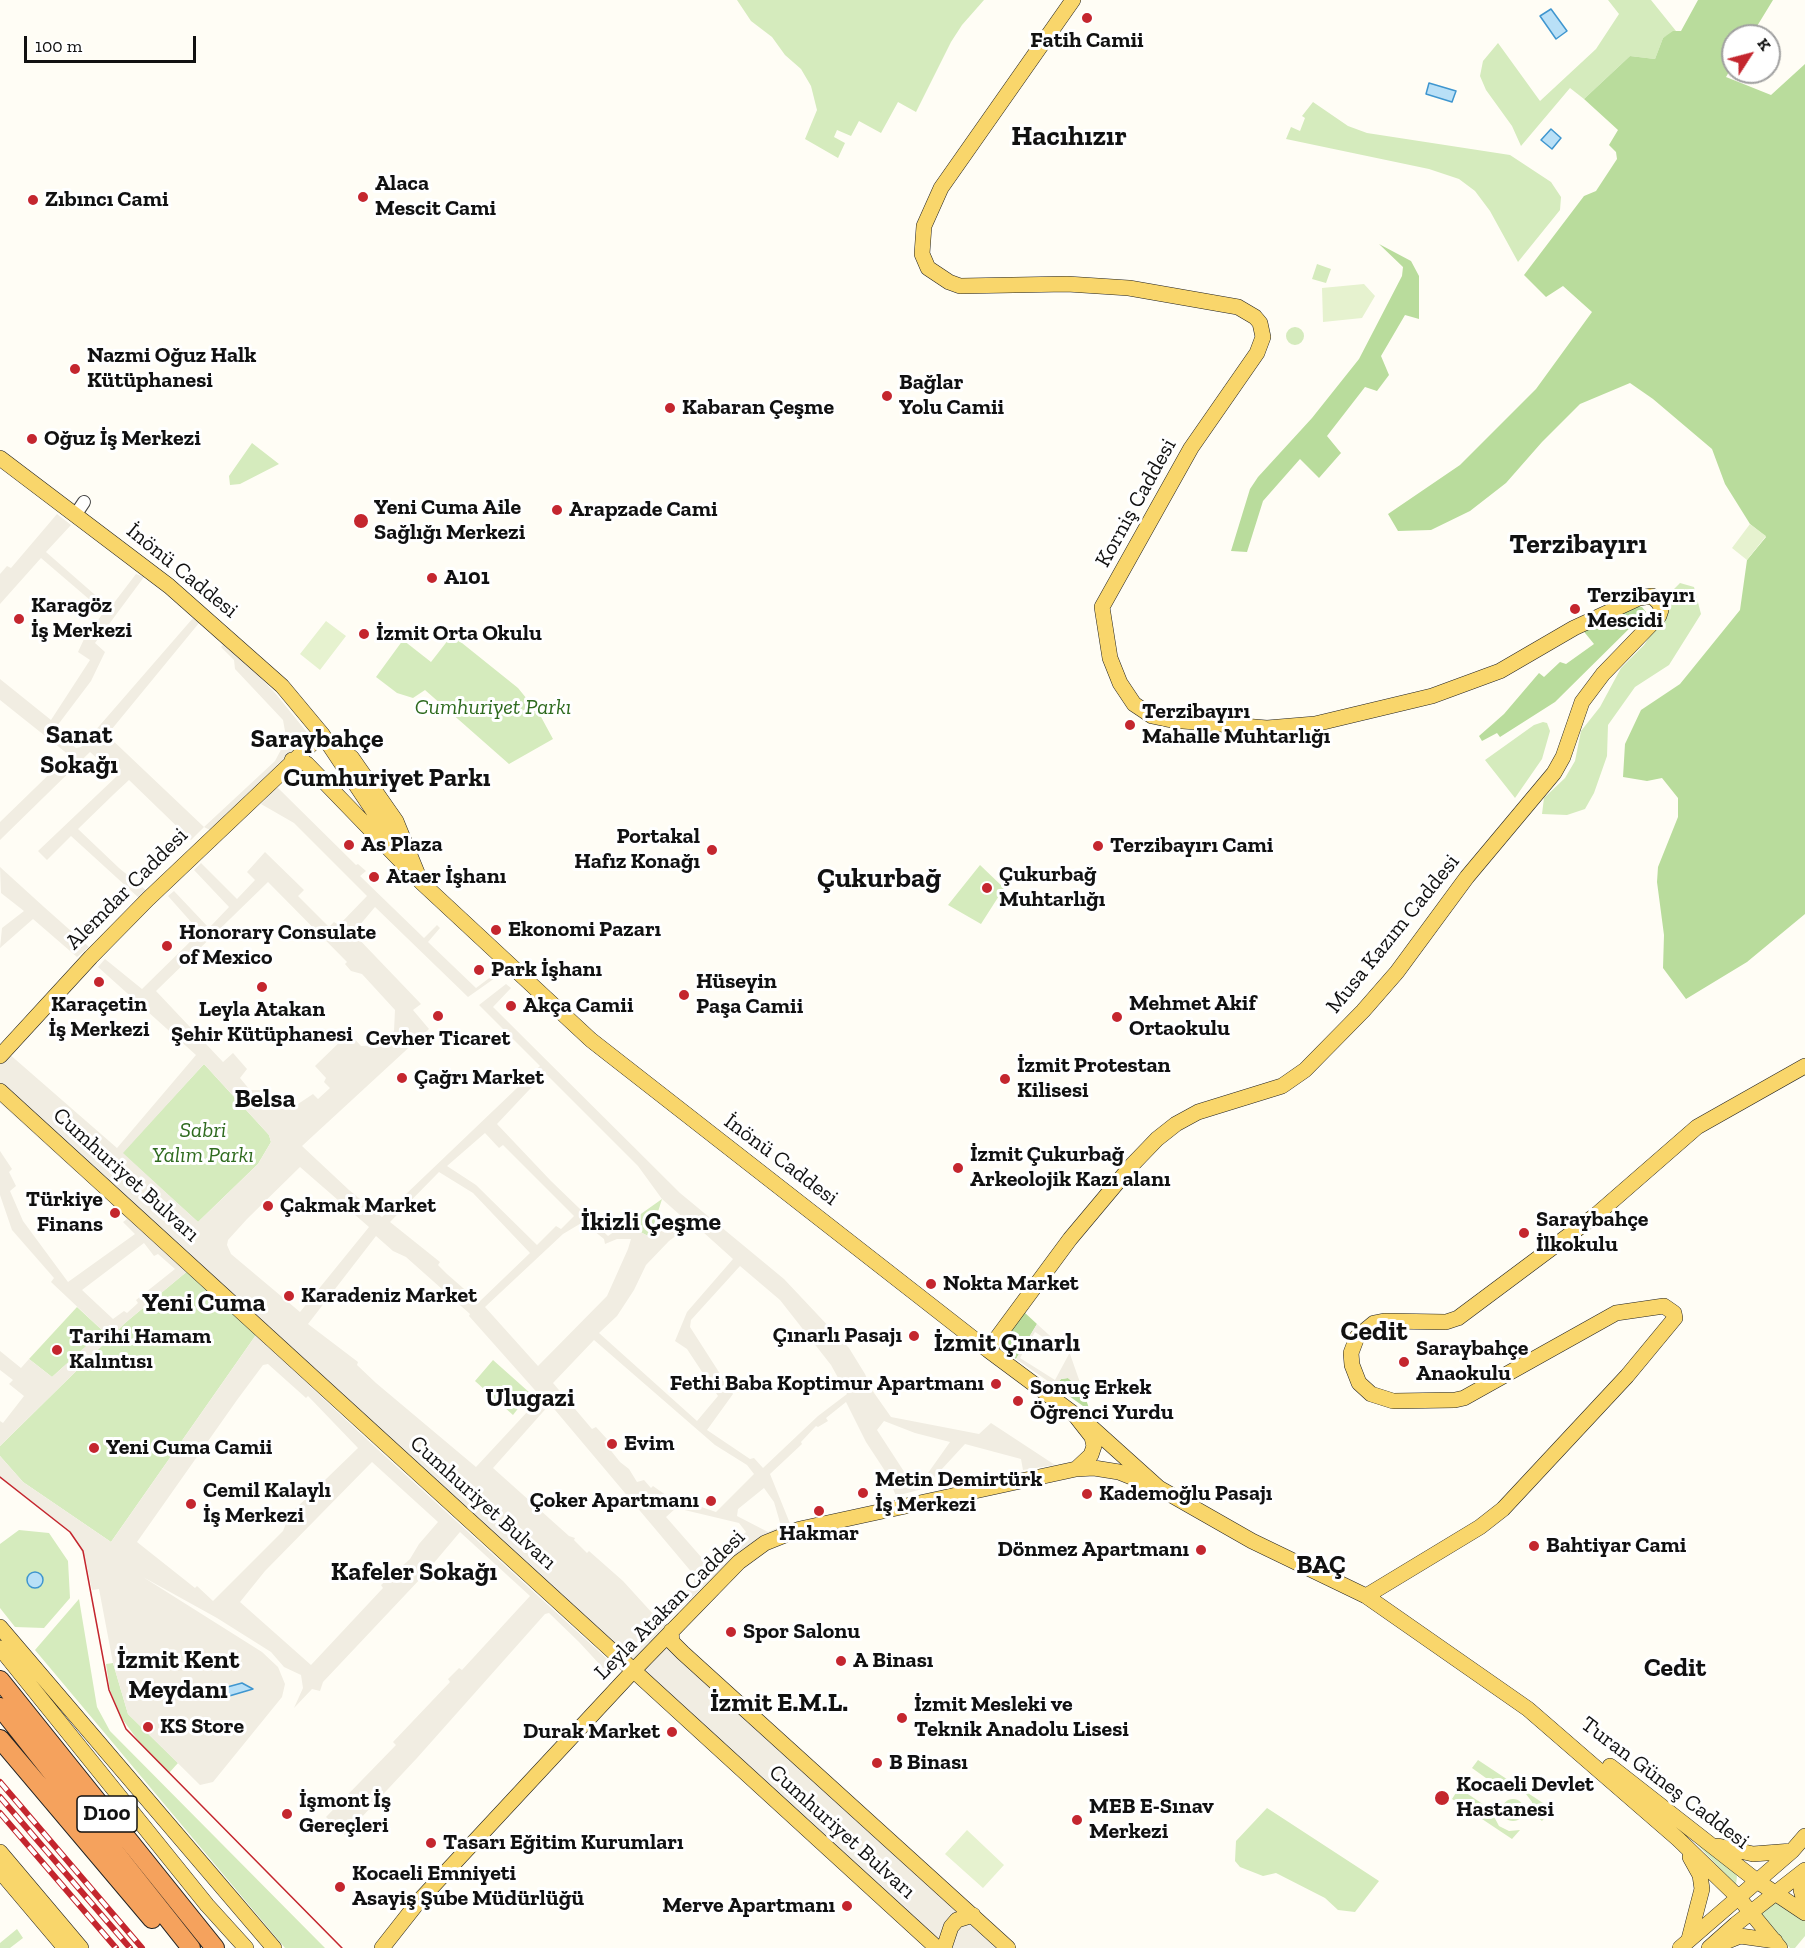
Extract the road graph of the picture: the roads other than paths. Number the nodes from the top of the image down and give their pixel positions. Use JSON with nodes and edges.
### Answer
{"nodes":[{"id":1,"x":1073,"y":0,"type":"edge"},
{"id":2,"x":0,"y":458,"type":"edge"},
{"id":3,"x":1592,"y":687,"type":"joint"},
{"id":4,"x":322,"y":734,"type":"junction"},
{"id":5,"x":292,"y":760,"type":"junction"},
{"id":6,"x":422,"y":883,"type":"junction"},
{"id":7,"x":0,"y":1056,"type":"edge"},
{"id":8,"x":1805,"y":1066,"type":"edge"},
{"id":9,"x":0,"y":1091,"type":"edge"},
{"id":10,"x":988,"y":1350,"type":"junction"},
{"id":11,"x":1074,"y":1414,"type":"junction"},
{"id":12,"x":1076,"y":1469,"type":"junction"},
{"id":13,"x":1159,"y":1488,"type":"junction"},
{"id":14,"x":1370,"y":1598,"type":"junction"},
{"id":15,"x":0,"y":1627,"type":"edge"},
{"id":16,"x":671,"y":1631,"type":"junction"},
{"id":17,"x":0,"y":1648,"type":"edge"},
{"id":18,"x":633,"y":1671,"type":"junction"},
{"id":19,"x":0,"y":1680,"type":"edge"},
{"id":20,"x":0,"y":1707,"type":"edge"},
{"id":21,"x":1545,"y":1722,"type":"junction"},
{"id":22,"x":0,"y":1739,"type":"edge"},
{"id":23,"x":1805,"y":1836,"type":"edge"},
{"id":24,"x":1678,"y":1839,"type":"junction"},
{"id":25,"x":1707,"y":1842,"type":"junction"},
{"id":26,"x":1792,"y":1851,"type":"junction"},
{"id":27,"x":0,"y":1852,"type":"edge"},
{"id":28,"x":175,"y":1864,"type":"junction"},
{"id":29,"x":1805,"y":1870,"type":"edge"},
{"id":30,"x":0,"y":1871,"type":"edge"},
{"id":31,"x":1805,"y":1875,"type":"edge"},
{"id":32,"x":1757,"y":1881,"type":"junction"},
{"id":33,"x":1775,"y":1894,"type":"junction"},
{"id":34,"x":1738,"y":1897,"type":"junction"},
{"id":35,"x":1805,"y":1904,"type":"edge"},
{"id":36,"x":407,"y":1912,"type":"dead end"},
{"id":37,"x":1751,"y":1912,"type":"junction"},
{"id":38,"x":1805,"y":1913,"type":"edge"},
{"id":39,"x":973,"y":1915,"type":"junction"},
{"id":40,"x":1685,"y":1944,"type":"edge"},
{"id":41,"x":1778,"y":1945,"type":"edge"},
{"id":42,"x":64,"y":1948,"type":"edge"},
{"id":43,"x":81,"y":1948,"type":"edge"},
{"id":44,"x":178,"y":1948,"type":"edge"},
{"id":45,"x":191,"y":1948,"type":"edge"},
{"id":46,"x":215,"y":1948,"type":"edge"},
{"id":47,"x":246,"y":1948,"type":"edge"},
{"id":48,"x":257,"y":1948,"type":"edge"},
{"id":49,"x":274,"y":1948,"type":"edge"},
{"id":50,"x":375,"y":1948,"type":"edge"},
{"id":51,"x":382,"y":1948,"type":"edge"},
{"id":52,"x":937,"y":1948,"type":"edge"},
{"id":53,"x":944,"y":1948,"type":"edge"},
{"id":54,"x":1008,"y":1948,"type":"edge"},
{"id":55,"x":1711,"y":1948,"type":"edge"}],
"edges":[{"from":1,"to":3,"type":"main road","name":"Korniş Caddesi"},
{"from":2,"to":4,"type":"main road","name":"İnönü Caddesi"},
{"from":3,"to":10,"type":"main road","name":"Musa Kazım Caddesi"},
{"from":4,"to":5,"type":"main road"},
{"from":4,"to":6,"type":"main road","name":"İnönü Caddesi"},
{"from":5,"to":6,"type":"main road","name":"İnönü Caddesi"},
{"from":5,"to":7,"type":"main road","name":"Alemdar Caddesi"},
{"from":6,"to":10,"type":"main road","name":"İnönü Caddesi"},
{"from":8,"to":14,"type":"main road"},
{"from":9,"to":18,"type":"main road","name":"Cumhuriyet Bulvarı"},
{"from":10,"to":11,"type":"main road","name":"İnönü Caddesi"},
{"from":11,"to":12,"type":"main road","name":"İnönü Caddesi"},
{"from":11,"to":13,"type":"main road"},
{"from":12,"to":13,"type":"main road","name":"Leyla Atakan Caddesi"},
{"from":12,"to":16,"type":"main road","name":"Leyla Atakan Caddesi"},
{"from":13,"to":14,"type":"main road","name":"Turan Güneş Caddesi"},
{"from":14,"to":21,"type":"main road","name":"Turan Güneş Caddesi"},
{"from":15,"to":49,"type":"main road"},
{"from":16,"to":18,"type":"main road","name":"Leyla Atakan Caddesi"},
{"from":16,"to":39,"type":"main road","name":"Cumhuriyet Bulvarı"},
{"from":17,"to":28,"type":"main road"},
{"from":18,"to":51,"type":"main road","name":"Leyla Atakan Caddesi"},
{"from":18,"to":52,"type":"main road","name":"Cumhuriyet Bulvarı"},
{"from":19,"to":46,"type":"highway","number":"D100"},
{"from":20,"to":45,"type":"highway","number":"D100"},
{"from":21,"to":24,"type":"main road","name":"Turan Güneş Caddesi"},
{"from":21,"to":25,"type":"main road","name":"Turan Güneş Caddesi"},
{"from":22,"to":44,"type":"highway"},
{"from":23,"to":26,"type":"main road"},
{"from":24,"to":34,"type":"main road","name":"Turan Güneş Caddesi"},
{"from":24,"to":40,"type":"main road"},
{"from":25,"to":26,"type":"main road"},
{"from":25,"to":32,"type":"main road","name":"Turan Güneş Caddesi"},
{"from":26,"to":32,"type":"main road"},
{"from":27,"to":43,"type":"main road"},
{"from":28,"to":47,"type":"main road"},
{"from":28,"to":48,"type":"main road"},
{"from":29,"to":33,"type":"main road"},
{"from":30,"to":42,"type":"main road"},
{"from":31,"to":35,"type":"main road"},
{"from":32,"to":33,"type":"main road","name":"Turan Güneş Caddesi"},
{"from":32,"to":34,"type":"main road"},
{"from":33,"to":37,"type":"main road"},
{"from":33,"to":38,"type":"main road"},
{"from":34,"to":37,"type":"main road","name":"Turan Güneş Caddesi"},
{"from":34,"to":40,"type":"main road"},
{"from":36,"to":50,"type":"main road"},
{"from":37,"to":41,"type":"main road","name":"Turan Güneş Caddesi"},
{"from":37,"to":55,"type":"main road"},
{"from":39,"to":53,"type":"main road"},
{"from":39,"to":54,"type":"main road","name":"Cumhuriyet Bulvarı"},
{"from":41,"to":55,"type":"main road"}]}
